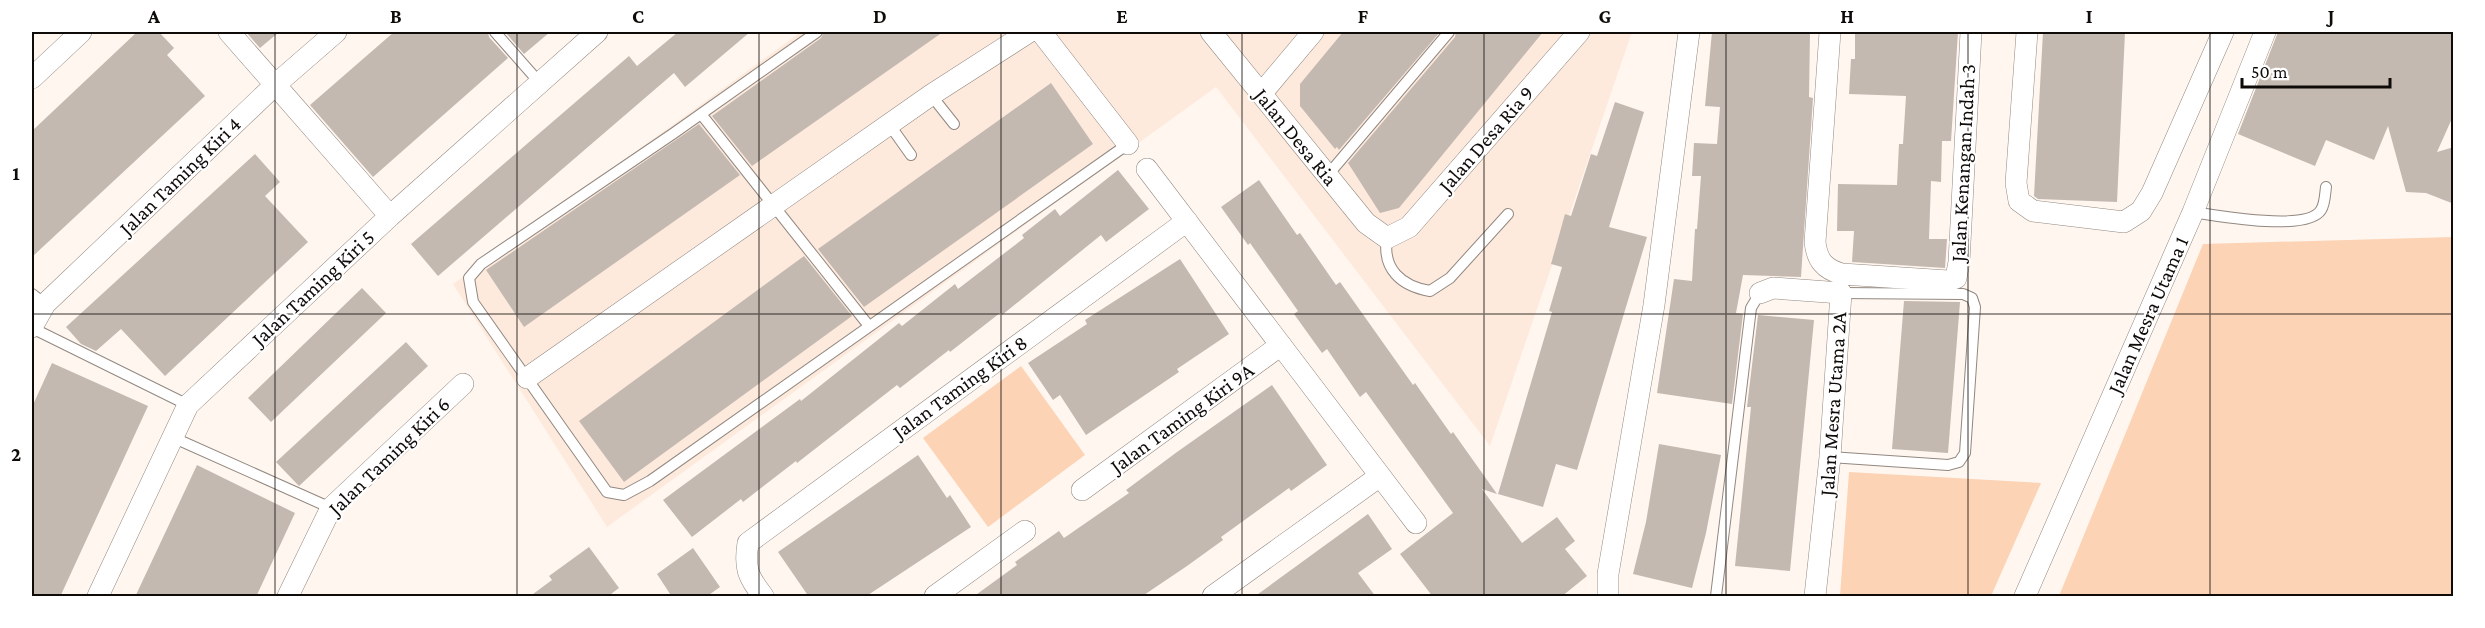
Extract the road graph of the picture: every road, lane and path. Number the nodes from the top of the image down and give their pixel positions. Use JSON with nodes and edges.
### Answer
{"nodes":[{"id":1,"x":81,"y":32,"type":"edge"},
{"id":2,"x":229,"y":32,"type":"edge"},
{"id":3,"x":336,"y":32,"type":"edge"},
{"id":4,"x":495,"y":32,"type":"edge"},
{"id":5,"x":597,"y":32,"type":"edge"},
{"id":6,"x":817,"y":32,"type":"edge"},
{"id":7,"x":1211,"y":32,"type":"edge"},
{"id":8,"x":1313,"y":32,"type":"edge"},
{"id":9,"x":1449,"y":32,"type":"edge"},
{"id":10,"x":1579,"y":32,"type":"edge"},
{"id":11,"x":1689,"y":32,"type":"edge"},
{"id":12,"x":1830,"y":32,"type":"edge"},
{"id":13,"x":1971,"y":32,"type":"edge"},
{"id":14,"x":2027,"y":32,"type":"edge"},
{"id":15,"x":2223,"y":32,"type":"edge"},
{"id":16,"x":2265,"y":32,"type":"edge"},
{"id":17,"x":1028,"y":33,"type":"edge"},
{"id":18,"x":32,"y":78,"type":"edge"},
{"id":19,"x":539,"y":82,"type":"junction"},
{"id":20,"x":275,"y":85,"type":"junction"},
{"id":21,"x":1261,"y":94,"type":"junction"},
{"id":22,"x":931,"y":95,"type":"junction"},
{"id":23,"x":701,"y":114,"type":"junction"},
{"id":24,"x":889,"y":124,"type":"junction"},
{"id":25,"x":954,"y":124,"type":"dead end"},
{"id":26,"x":1128,"y":144,"type":"joint"},
{"id":27,"x":911,"y":154,"type":"dead end"},
{"id":28,"x":1147,"y":169,"type":"dead end"},
{"id":29,"x":1327,"y":176,"type":"junction"},
{"id":30,"x":2326,"y":187,"type":"dead end"},
{"id":31,"x":772,"y":206,"type":"junction"},
{"id":32,"x":2193,"y":212,"type":"junction"},
{"id":33,"x":1508,"y":214,"type":"dead end"},
{"id":34,"x":390,"y":216,"type":"junction"},
{"id":35,"x":1186,"y":221,"type":"junction"},
{"id":36,"x":1387,"y":238,"type":"junction"},
{"id":37,"x":1760,"y":293,"type":"joint"},
{"id":38,"x":1841,"y":293,"type":"junction"},
{"id":39,"x":38,"y":299,"type":"edge"},
{"id":40,"x":869,"y":326,"type":"junction"},
{"id":41,"x":32,"y":327,"type":"edge"},
{"id":42,"x":1281,"y":345,"type":"junction"},
{"id":43,"x":526,"y":378,"type":"junction"},
{"id":44,"x":463,"y":384,"type":"dead end"},
{"id":45,"x":188,"y":405,"type":"junction"},
{"id":46,"x":172,"y":437,"type":"junction"},
{"id":47,"x":1830,"y":457,"type":"junction"},
{"id":48,"x":1380,"y":476,"type":"junction"},
{"id":49,"x":1082,"y":490,"type":"dead end"},
{"id":50,"x":331,"y":508,"type":"junction"},
{"id":51,"x":1416,"y":523,"type":"dead end"},
{"id":52,"x":1025,"y":531,"type":"dead end"},
{"id":53,"x":98,"y":597,"type":"edge"},
{"id":54,"x":288,"y":597,"type":"edge"},
{"id":55,"x":763,"y":597,"type":"edge"},
{"id":56,"x":935,"y":597,"type":"edge"},
{"id":57,"x":1213,"y":597,"type":"edge"},
{"id":58,"x":1608,"y":597,"type":"edge"},
{"id":59,"x":1716,"y":597,"type":"edge"},
{"id":60,"x":1815,"y":597,"type":"edge"},
{"id":61,"x":2025,"y":597,"type":"edge"}],
"edges":[{"from":1,"to":18,"type":"street"},
{"from":2,"to":20,"type":"street"},
{"from":3,"to":20,"type":"street","name":"Jalan Taming Kiri 4"},
{"from":4,"to":19,"type":"lane"},
{"from":5,"to":19,"type":"street","name":"Jalan Taming Kiri 5"},
{"from":6,"to":23,"type":"lane"},
{"from":7,"to":21,"type":"street","name":"Jalan Desa Ria"},
{"from":8,"to":21,"type":"street"},
{"from":9,"to":29,"type":"lane"},
{"from":10,"to":36,"type":"street","name":"Jalan Desa Ria 9"},
{"from":11,"to":58,"type":"street"},
{"from":12,"to":13,"type":"street","name":"Jalan Kenangan Indah 3"},
{"from":14,"to":15,"type":"street"},
{"from":16,"to":32,"type":"street","name":"Jalan Mesra Utama 1"},
{"from":17,"to":22,"type":"street"},
{"from":17,"to":26,"type":"street"},
{"from":19,"to":34,"type":"street","name":"Jalan Taming Kiri 5"},
{"from":20,"to":34,"type":"street"},
{"from":20,"to":39,"type":"street","name":"Jalan Taming Kiri 4"},
{"from":21,"to":29,"type":"street","name":"Jalan Desa Ria"},
{"from":22,"to":24,"type":"street"},
{"from":22,"to":25,"type":"lane"},
{"from":23,"to":31,"type":"lane"},
{"from":23,"to":43,"type":"lane"},
{"from":24,"to":27,"type":"lane"},
{"from":24,"to":31,"type":"street"},
{"from":26,"to":40,"type":"lane"},
{"from":28,"to":35,"type":"street"},
{"from":29,"to":36,"type":"street","name":"Jalan Desa Ria"},
{"from":30,"to":32,"type":"lane"},
{"from":31,"to":40,"type":"lane"},
{"from":31,"to":43,"type":"street"},
{"from":32,"to":61,"type":"street","name":"Jalan Mesra Utama 1"},
{"from":33,"to":36,"type":"lane"},
{"from":34,"to":45,"type":"street","name":"Jalan Taming Kiri 5"},
{"from":35,"to":42,"type":"street"},
{"from":35,"to":55,"type":"street","name":"Jalan Taming Kiri 8"},
{"from":37,"to":38,"type":"street","name":"Jalan Mesra Utama 2A"},
{"from":37,"to":59,"type":"lane"},
{"from":38,"to":47,"type":"street","name":"Jalan Mesra Utama 2A"},
{"from":38,"to":47,"type":"lane"},
{"from":39,"to":41,"type":"street","name":"Jalan Taming Kiri 4"},
{"from":40,"to":43,"type":"lane"},
{"from":41,"to":45,"type":"lane"},
{"from":42,"to":48,"type":"street"},
{"from":42,"to":49,"type":"street","name":"Jalan Taming Kiri 9A"},
{"from":44,"to":50,"type":"street","name":"Jalan Taming Kiri 6"},
{"from":45,"to":46,"type":"street","name":"Jalan Taming Kiri 5"},
{"from":46,"to":50,"type":"lane"},
{"from":46,"to":53,"type":"street","name":"Jalan Taming Kiri 5"},
{"from":47,"to":60,"type":"street","name":"Jalan Mesra Utama 2A"},
{"from":48,"to":51,"type":"street"},
{"from":48,"to":57,"type":"street"},
{"from":50,"to":54,"type":"street","name":"Jalan Taming Kiri 6"},
{"from":52,"to":56,"type":"street"}]}
